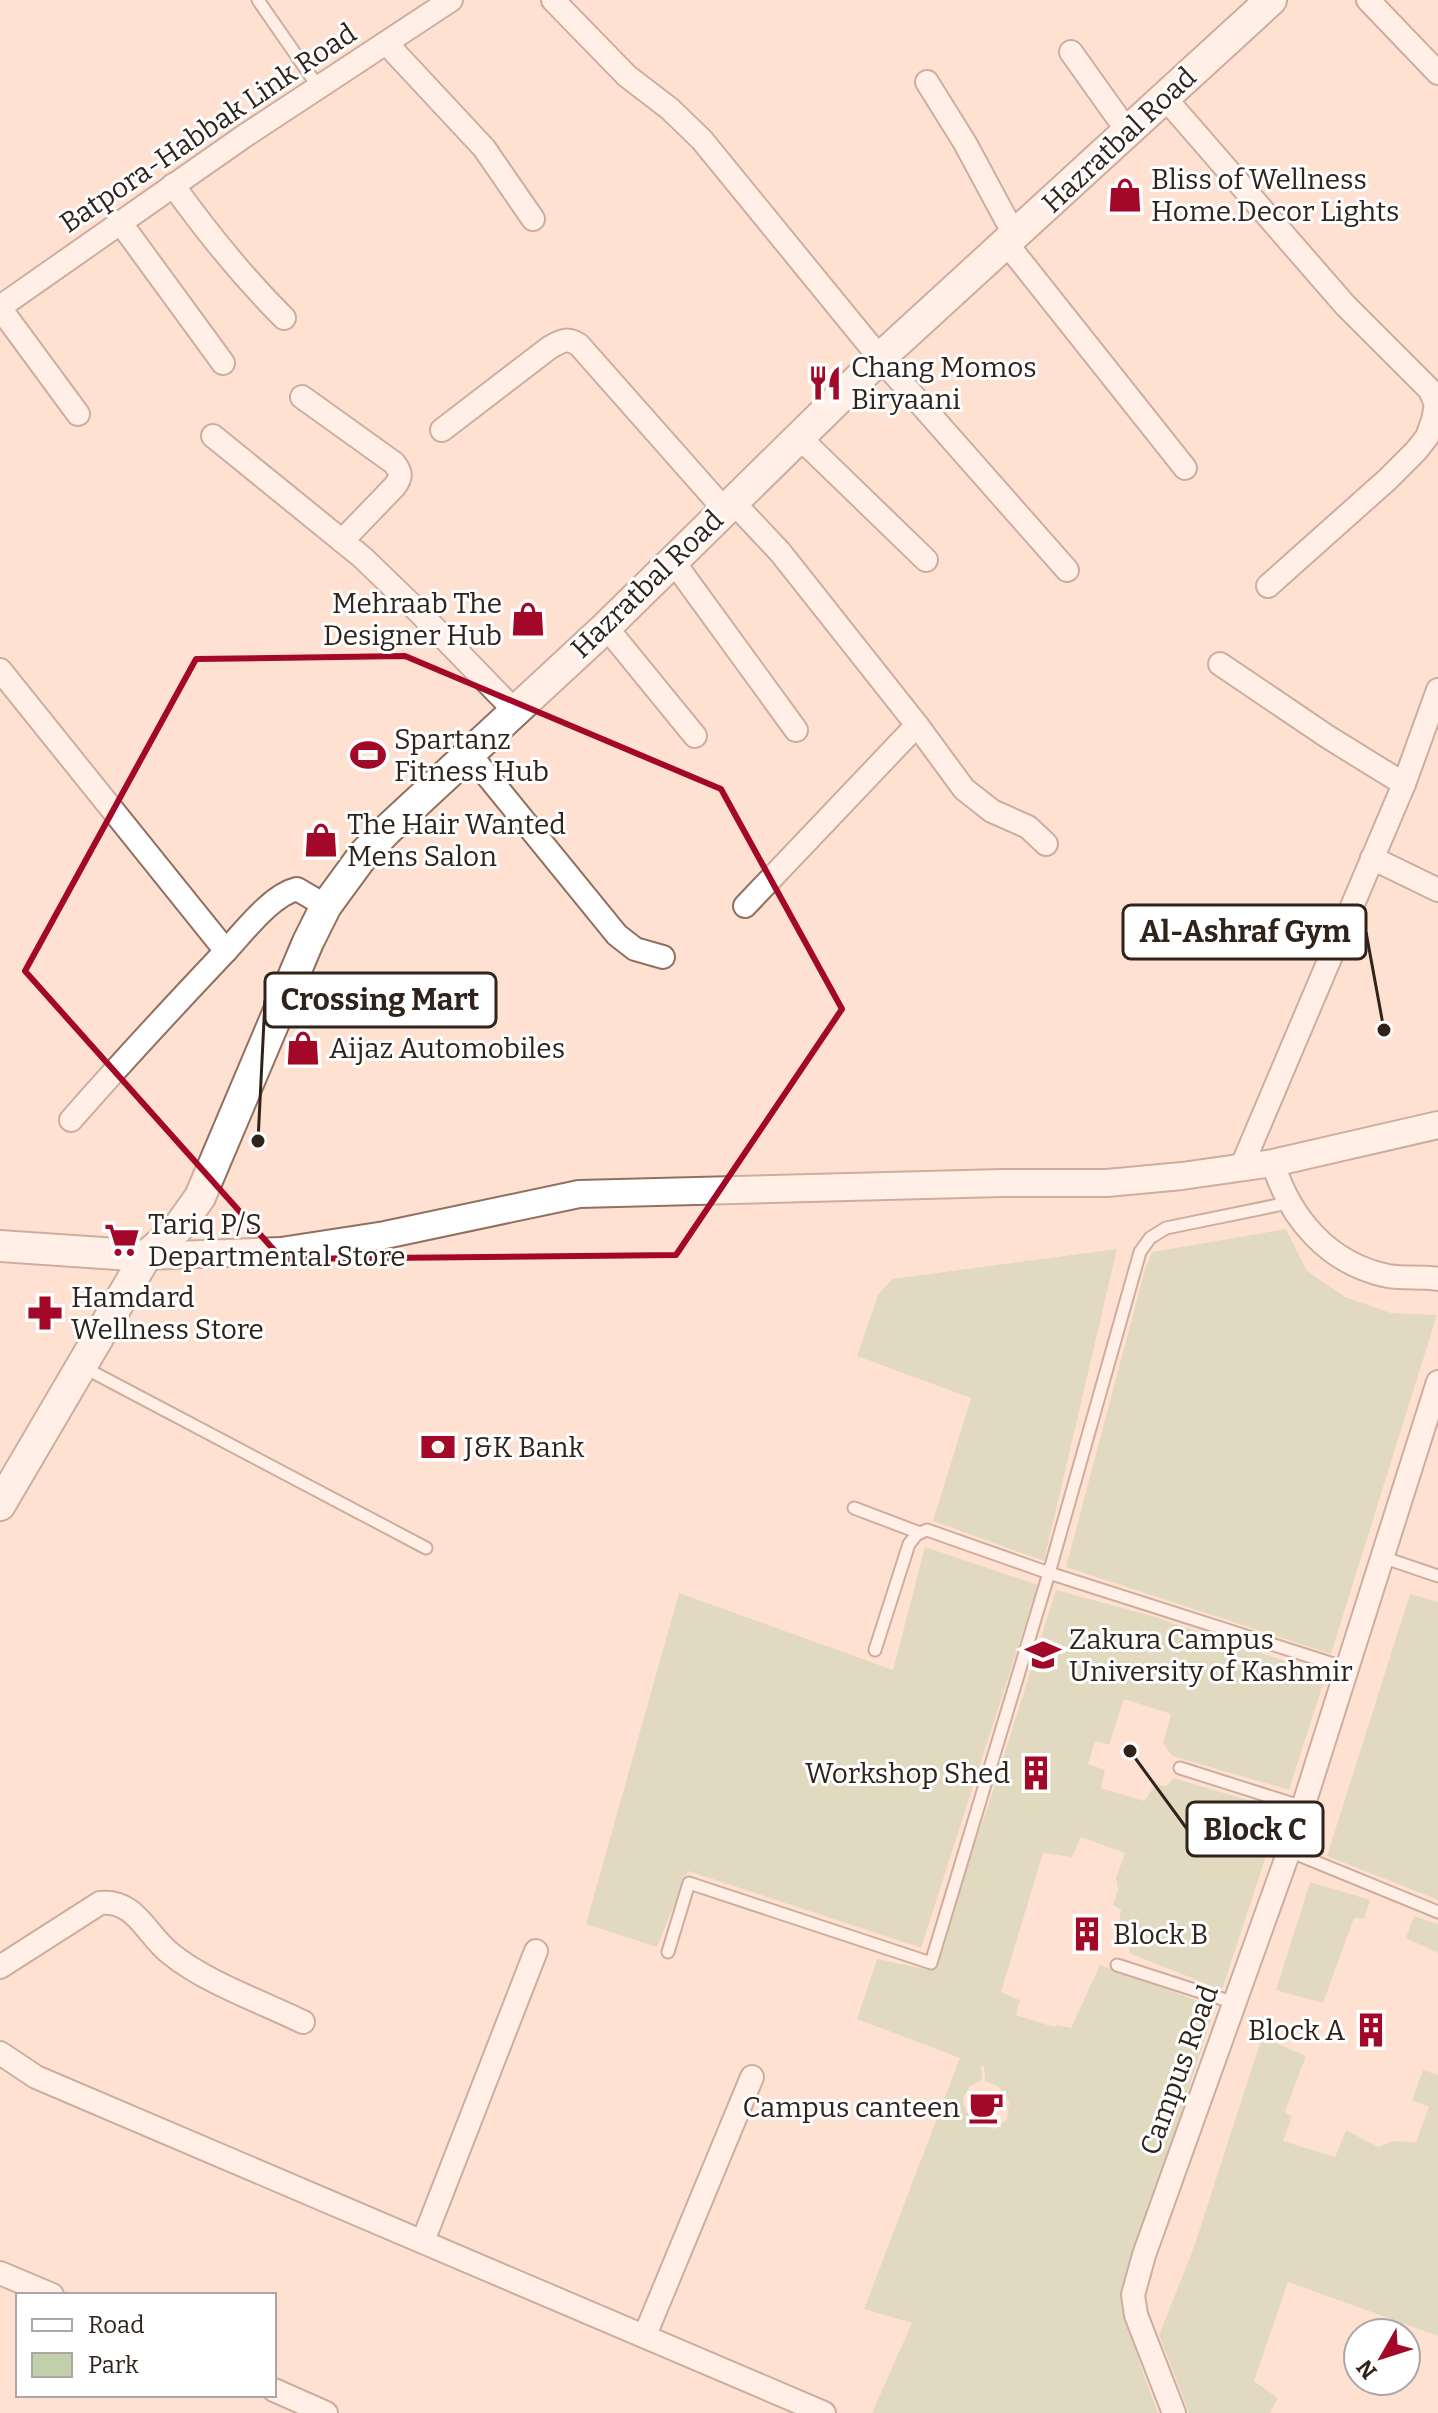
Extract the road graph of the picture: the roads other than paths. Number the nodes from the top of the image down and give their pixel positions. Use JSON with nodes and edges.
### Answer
{"nodes":[{"id":1,"x":258,"y":0,"type":"edge"},
{"id":2,"x":451,"y":0,"type":"edge"},
{"id":3,"x":553,"y":0,"type":"edge"},
{"id":4,"x":1271,"y":0,"type":"edge"},
{"id":5,"x":1368,"y":0,"type":"edge"},
{"id":6,"x":387,"y":44,"type":"junction"},
{"id":7,"x":1071,"y":52,"type":"dead end"},
{"id":8,"x":1438,"y":73,"type":"edge"},
{"id":9,"x":927,"y":82,"type":"dead end"},
{"id":10,"x":319,"y":88,"type":"junction"},
{"id":11,"x":1165,"y":98,"type":"junction"},
{"id":12,"x":1128,"y":132,"type":"junction"},
{"id":13,"x":173,"y":185,"type":"junction"},
{"id":14,"x":533,"y":219,"type":"dead end"},
{"id":15,"x":120,"y":222,"type":"junction"},
{"id":16,"x":1011,"y":240,"type":"junction"},
{"id":17,"x":0,"y":308,"type":"edge"},
{"id":18,"x":284,"y":318,"type":"dead end"},
{"id":19,"x":880,"y":358,"type":"junction"},
{"id":20,"x":223,"y":363,"type":"dead end"},
{"id":21,"x":302,"y":397,"type":"dead end"},
{"id":22,"x":1437,"y":403,"type":"edge"},
{"id":23,"x":78,"y":414,"type":"dead end"},
{"id":24,"x":442,"y":430,"type":"dead end"},
{"id":25,"x":213,"y":436,"type":"dead end"},
{"id":26,"x":798,"y":436,"type":"junction"},
{"id":27,"x":1185,"y":468,"type":"dead end"},
{"id":28,"x":728,"y":505,"type":"junction"},
{"id":29,"x":342,"y":541,"type":"junction"},
{"id":30,"x":926,"y":560,"type":"dead end"},
{"id":31,"x":673,"y":561,"type":"junction"},
{"id":32,"x":1067,"y":570,"type":"dead end"},
{"id":33,"x":1268,"y":586,"type":"dead end"},
{"id":34,"x":606,"y":627,"type":"junction"},
{"id":35,"x":1220,"y":664,"type":"dead end"},
{"id":36,"x":0,"y":670,"type":"edge"},
{"id":37,"x":1438,"y":690,"type":"edge"},
{"id":38,"x":515,"y":711,"type":"junction"},
{"id":39,"x":917,"y":725,"type":"junction"},
{"id":40,"x":796,"y":730,"type":"dead end"},
{"id":41,"x":695,"y":736,"type":"dead end"},
{"id":42,"x":468,"y":752,"type":"junction"},
{"id":43,"x":1404,"y":784,"type":"junction"},
{"id":44,"x":1046,"y":844,"type":"dead end"},
{"id":45,"x":1372,"y":858,"type":"junction"},
{"id":46,"x":1438,"y":890,"type":"edge"},
{"id":47,"x":326,"y":906,"type":"junction"},
{"id":48,"x":745,"y":906,"type":"dead end"},
{"id":49,"x":226,"y":951,"type":"junction"},
{"id":50,"x":663,"y":957,"type":"dead end"},
{"id":51,"x":71,"y":1120,"type":"dead end"},
{"id":52,"x":1438,"y":1125,"type":"edge"},
{"id":53,"x":1273,"y":1163,"type":"junction"},
{"id":54,"x":1241,"y":1168,"type":"junction"},
{"id":55,"x":1288,"y":1203,"type":"junction"},
{"id":56,"x":0,"y":1246,"type":"edge"},
{"id":57,"x":146,"y":1256,"type":"junction"},
{"id":58,"x":1438,"y":1279,"type":"edge"},
{"id":59,"x":83,"y":1367,"type":"junction"},
{"id":60,"x":1438,"y":1382,"type":"edge"},
{"id":61,"x":0,"y":1505,"type":"edge"},
{"id":62,"x":854,"y":1508,"type":"dead end"},
{"id":63,"x":920,"y":1533,"type":"junction"},
{"id":64,"x":426,"y":1548,"type":"dead end"},
{"id":65,"x":1381,"y":1556,"type":"junction"},
{"id":66,"x":1049,"y":1573,"type":"junction"},
{"id":67,"x":1438,"y":1576,"type":"edge"},
{"id":68,"x":875,"y":1650,"type":"dead end"},
{"id":69,"x":1346,"y":1668,"type":"junction"},
{"id":70,"x":1180,"y":1768,"type":"dead end"},
{"id":71,"x":1303,"y":1807,"type":"junction"},
{"id":72,"x":1289,"y":1851,"type":"junction"},
{"id":73,"x":1438,"y":1912,"type":"edge"},
{"id":74,"x":536,"y":1951,"type":"dead end"},
{"id":75,"x":668,"y":1952,"type":"dead end"},
{"id":76,"x":1117,"y":1965,"type":"dead end"},
{"id":77,"x":0,"y":1967,"type":"edge"},
{"id":78,"x":1236,"y":2003,"type":"junction"},
{"id":79,"x":303,"y":2022,"type":"dead end"},
{"id":80,"x":0,"y":2053,"type":"edge"},
{"id":81,"x":752,"y":2077,"type":"dead end"},
{"id":82,"x":423,"y":2241,"type":"junction"},
{"id":83,"x":0,"y":2273,"type":"edge"},
{"id":84,"x":47,"y":2293,"type":"edge"},
{"id":85,"x":645,"y":2335,"type":"junction"},
{"id":86,"x":276,"y":2391,"type":"edge"},
{"id":87,"x":326,"y":2413,"type":"edge"},
{"id":88,"x":824,"y":2413,"type":"edge"},
{"id":89,"x":1174,"y":2413,"type":"edge"}],
"edges":[{"from":1,"to":10,"type":"lane"},
{"from":2,"to":6,"type":"street","name":"Batpora-Habbak Link Road"},
{"from":3,"to":19,"type":"street"},
{"from":4,"to":11,"type":"main road","name":"Hazratbal Road"},
{"from":5,"to":8,"type":"street"},
{"from":6,"to":10,"type":"street","name":"Batpora-Habbak Link Road"},
{"from":6,"to":14,"type":"street"},
{"from":7,"to":12,"type":"street"},
{"from":9,"to":16,"type":"street"},
{"from":10,"to":13,"type":"street","name":"Batpora-Habbak Link Road"},
{"from":11,"to":12,"type":"main road","name":"Hazratbal Road"},
{"from":11,"to":22,"type":"street"},
{"from":12,"to":16,"type":"main road","name":"Hazratbal Road"},
{"from":13,"to":15,"type":"street","name":"Batpora-Habbak Link Road"},
{"from":13,"to":18,"type":"street"},
{"from":15,"to":17,"type":"street","name":"Batpora-Habbak Link Road"},
{"from":15,"to":20,"type":"street"},
{"from":16,"to":19,"type":"main road","name":"Hazratbal Road"},
{"from":16,"to":27,"type":"street"},
{"from":17,"to":23,"type":"street"},
{"from":19,"to":26,"type":"main road","name":"Hazratbal Road"},
{"from":19,"to":32,"type":"street"},
{"from":21,"to":29,"type":"street"},
{"from":22,"to":33,"type":"street"},
{"from":24,"to":28,"type":"street"},
{"from":25,"to":29,"type":"street"},
{"from":26,"to":28,"type":"main road","name":"Hazratbal Road"},
{"from":26,"to":30,"type":"street"},
{"from":28,"to":31,"type":"main road","name":"Hazratbal Road"},
{"from":28,"to":39,"type":"street"},
{"from":29,"to":38,"type":"street"},
{"from":31,"to":34,"type":"main road","name":"Hazratbal Road"},
{"from":31,"to":40,"type":"street"},
{"from":34,"to":38,"type":"main road","name":"Hazratbal Road"},
{"from":34,"to":41,"type":"street"},
{"from":35,"to":43,"type":"street"},
{"from":36,"to":49,"type":"street"},
{"from":37,"to":43,"type":"street"},
{"from":38,"to":42,"type":"main road","name":"Hazratbal Road"},
{"from":39,"to":44,"type":"street"},
{"from":39,"to":48,"type":"street"},
{"from":42,"to":47,"type":"main road","name":"Hazratbal Road"},
{"from":42,"to":50,"type":"street"},
{"from":43,"to":45,"type":"street"},
{"from":45,"to":46,"type":"street"},
{"from":45,"to":54,"type":"street"},
{"from":47,"to":49,"type":"street"},
{"from":47,"to":57,"type":"main road","name":"Hazratbal Road"},
{"from":49,"to":51,"type":"street"},
{"from":52,"to":53,"type":"street"},
{"from":53,"to":54,"type":"street"},
{"from":53,"to":55,"type":"street"},
{"from":54,"to":57,"type":"street"},
{"from":55,"to":58,"type":"street"},
{"from":55,"to":66,"type":"lane"},
{"from":56,"to":57,"type":"main road"},
{"from":57,"to":59,"type":"main road","name":"Hazratbal Road"},
{"from":59,"to":61,"type":"main road","name":"Hazratbal Road"},
{"from":59,"to":64,"type":"lane"},
{"from":60,"to":65,"type":"street","name":"Campus Road"},
{"from":62,"to":63,"type":"lane"},
{"from":63,"to":66,"type":"lane"},
{"from":63,"to":68,"type":"lane"},
{"from":65,"to":67,"type":"lane"},
{"from":65,"to":69,"type":"street","name":"Campus Road"},
{"from":66,"to":69,"type":"lane"},
{"from":66,"to":75,"type":"lane"},
{"from":69,"to":71,"type":"street","name":"Campus Road"},
{"from":70,"to":71,"type":"lane"},
{"from":71,"to":72,"type":"street","name":"Campus Road"},
{"from":72,"to":73,"type":"lane"},
{"from":72,"to":78,"type":"street","name":"Campus Road"},
{"from":74,"to":82,"type":"street"},
{"from":76,"to":78,"type":"lane"},
{"from":77,"to":79,"type":"street"},
{"from":78,"to":89,"type":"street","name":"Campus Road"},
{"from":80,"to":82,"type":"street"},
{"from":81,"to":85,"type":"street"},
{"from":82,"to":85,"type":"street"},
{"from":83,"to":84,"type":"street"},
{"from":85,"to":88,"type":"street"},
{"from":86,"to":87,"type":"street"}]}
